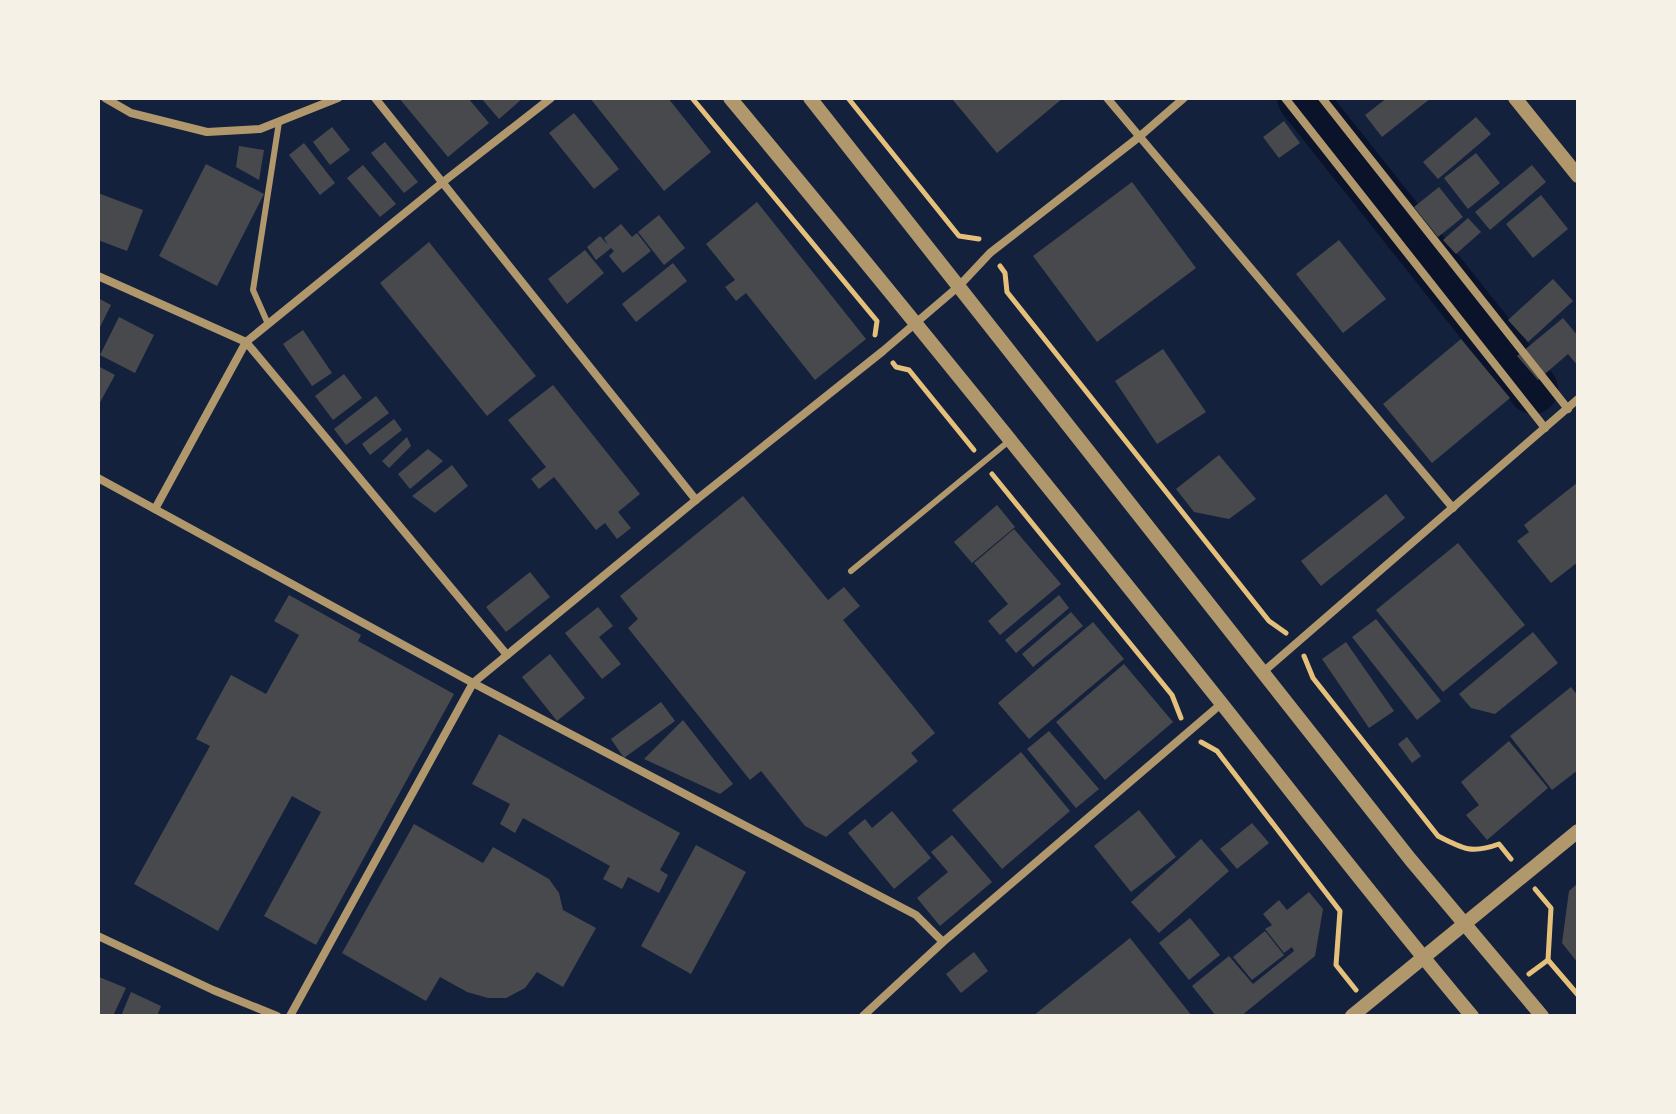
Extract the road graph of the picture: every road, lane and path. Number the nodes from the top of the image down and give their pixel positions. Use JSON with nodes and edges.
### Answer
{"nodes":[{"id":1,"x":105,"y":98,"type":"edge"},
{"id":2,"x":338,"y":98,"type":"edge"},
{"id":3,"x":375,"y":98,"type":"edge"},
{"id":4,"x":551,"y":98,"type":"edge"},
{"id":5,"x":692,"y":98,"type":"edge"},
{"id":6,"x":730,"y":98,"type":"edge"},
{"id":7,"x":810,"y":98,"type":"edge"},
{"id":8,"x":848,"y":98,"type":"edge"},
{"id":9,"x":1107,"y":98,"type":"edge"},
{"id":10,"x":1184,"y":98,"type":"edge"},
{"id":11,"x":1285,"y":98,"type":"edge"},
{"id":12,"x":1322,"y":98,"type":"edge"},
{"id":13,"x":1515,"y":98,"type":"edge"},
{"id":14,"x":279,"y":122,"type":"junction"},
{"id":15,"x":1139,"y":137,"type":"junction"},
{"id":16,"x":1578,"y":176,"type":"edge"},
{"id":17,"x":443,"y":182,"type":"junction"},
{"id":18,"x":945,"y":219,"type":"junction"},
{"id":19,"x":923,"y":238,"type":"junction"},
{"id":20,"x":990,"y":253,"type":"junction"},
{"id":21,"x":877,"y":274,"type":"junction"},
{"id":22,"x":98,"y":276,"type":"edge"},
{"id":23,"x":959,"y":286,"type":"junction"},
{"id":24,"x":854,"y":293,"type":"junction"},
{"id":25,"x":1020,"y":309,"type":"junction"},
{"id":26,"x":268,"y":324,"type":"junction"},
{"id":27,"x":915,"y":324,"type":"junction"},
{"id":28,"x":994,"y":331,"type":"junction"},
{"id":29,"x":246,"y":342,"type":"junction"},
{"id":30,"x":883,"y":351,"type":"junction"},
{"id":31,"x":948,"y":366,"type":"junction"},
{"id":32,"x":921,"y":386,"type":"junction"},
{"id":33,"x":1578,"y":399,"type":"edge"},
{"id":34,"x":1568,"y":409,"type":"junction"},
{"id":35,"x":1545,"y":428,"type":"junction"},
{"id":36,"x":1009,"y":441,"type":"junction"},
{"id":37,"x":981,"y":460,"type":"dead end"},
{"id":38,"x":991,"y":472,"type":"dead end"},
{"id":39,"x":98,"y":478,"type":"edge"},
{"id":40,"x":696,"y":500,"type":"junction"},
{"id":41,"x":1453,"y":508,"type":"junction"},
{"id":42,"x":155,"y":509,"type":"junction"},
{"id":43,"x":851,"y":571,"type":"dead end"},
{"id":44,"x":1297,"y":642,"type":"junction"},
{"id":45,"x":507,"y":655,"type":"junction"},
{"id":46,"x":1263,"y":672,"type":"junction"},
{"id":47,"x":473,"y":683,"type":"junction"},
{"id":48,"x":1221,"y":704,"type":"junction"},
{"id":49,"x":1186,"y":734,"type":"junction"},
{"id":50,"x":1578,"y":831,"type":"edge"},
{"id":51,"x":1438,"y":836,"type":"junction"},
{"id":52,"x":1410,"y":859,"type":"junction"},
{"id":53,"x":1524,"y":875,"type":"junction"},
{"id":54,"x":1368,"y":891,"type":"junction"},
{"id":55,"x":1340,"y":911,"type":"junction"},
{"id":56,"x":1466,"y":924,"type":"junction"},
{"id":57,"x":98,"y":936,"type":"edge"},
{"id":58,"x":943,"y":942,"type":"junction"},
{"id":59,"x":1424,"y":958,"type":"junction"},
{"id":60,"x":1578,"y":995,"type":"edge"},
{"id":61,"x":1367,"y":1004,"type":"junction"},
{"id":62,"x":277,"y":1016,"type":"edge"},
{"id":63,"x":290,"y":1016,"type":"edge"},
{"id":64,"x":863,"y":1016,"type":"edge"},
{"id":65,"x":1352,"y":1016,"type":"edge"},
{"id":66,"x":1472,"y":1016,"type":"edge"},
{"id":67,"x":1542,"y":1016,"type":"edge"}],
"edges":[{"from":1,"to":14,"type":"street"},
{"from":2,"to":14,"type":"street"},
{"from":3,"to":17,"type":"street"},
{"from":4,"to":17,"type":"street"},
{"from":5,"to":24,"type":"path"},
{"from":6,"to":21,"type":"street"},
{"from":7,"to":19,"type":"street"},
{"from":8,"to":18,"type":"path"},
{"from":9,"to":15,"type":"street"},
{"from":10,"to":15,"type":"street"},
{"from":11,"to":35,"type":"street"},
{"from":12,"to":34,"type":"street"},
{"from":13,"to":16,"type":"street"},
{"from":14,"to":26,"type":"lane"},
{"from":15,"to":20,"type":"street"},
{"from":15,"to":41,"type":"street"},
{"from":17,"to":26,"type":"street"},
{"from":17,"to":40,"type":"street"},
{"from":18,"to":19,"type":"path"},
{"from":18,"to":20,"type":"path"},
{"from":19,"to":23,"type":"street"},
{"from":20,"to":23,"type":"street"},
{"from":20,"to":25,"type":"path"},
{"from":21,"to":24,"type":"path"},
{"from":21,"to":27,"type":"street"},
{"from":22,"to":29,"type":"street"},
{"from":23,"to":27,"type":"street"},
{"from":23,"to":28,"type":"street"},
{"from":24,"to":30,"type":"path"},
{"from":25,"to":28,"type":"path"},
{"from":25,"to":44,"type":"path"},
{"from":26,"to":29,"type":"street"},
{"from":27,"to":30,"type":"street"},
{"from":27,"to":31,"type":"street"},
{"from":28,"to":46,"type":"street"},
{"from":29,"to":42,"type":"street"},
{"from":29,"to":45,"type":"street"},
{"from":30,"to":32,"type":"path"},
{"from":30,"to":40,"type":"street"},
{"from":31,"to":32,"type":"path"},
{"from":31,"to":36,"type":"street"},
{"from":32,"to":37,"type":"path"},
{"from":33,"to":34,"type":"street"},
{"from":34,"to":35,"type":"street"},
{"from":35,"to":41,"type":"street"},
{"from":36,"to":43,"type":"lane"},
{"from":36,"to":48,"type":"street"},
{"from":38,"to":49,"type":"path"},
{"from":39,"to":42,"type":"street"},
{"from":40,"to":45,"type":"street"},
{"from":41,"to":44,"type":"street"},
{"from":42,"to":47,"type":"street"},
{"from":44,"to":46,"type":"street"},
{"from":44,"to":51,"type":"path"},
{"from":45,"to":47,"type":"street"},
{"from":46,"to":52,"type":"street"},
{"from":47,"to":58,"type":"street"},
{"from":47,"to":63,"type":"street"},
{"from":48,"to":49,"type":"street"},
{"from":48,"to":54,"type":"street"},
{"from":49,"to":55,"type":"path"},
{"from":49,"to":58,"type":"street"},
{"from":50,"to":53,"type":"street"},
{"from":51,"to":52,"type":"path"},
{"from":51,"to":53,"type":"path"},
{"from":52,"to":56,"type":"street"},
{"from":53,"to":56,"type":"street"},
{"from":53,"to":60,"type":"path"},
{"from":54,"to":55,"type":"path"},
{"from":54,"to":59,"type":"street"},
{"from":55,"to":61,"type":"path"},
{"from":56,"to":59,"type":"street"},
{"from":56,"to":67,"type":"street"},
{"from":57,"to":62,"type":"street"},
{"from":58,"to":64,"type":"street"},
{"from":59,"to":61,"type":"street"},
{"from":59,"to":66,"type":"street"},
{"from":61,"to":65,"type":"street"}]}
